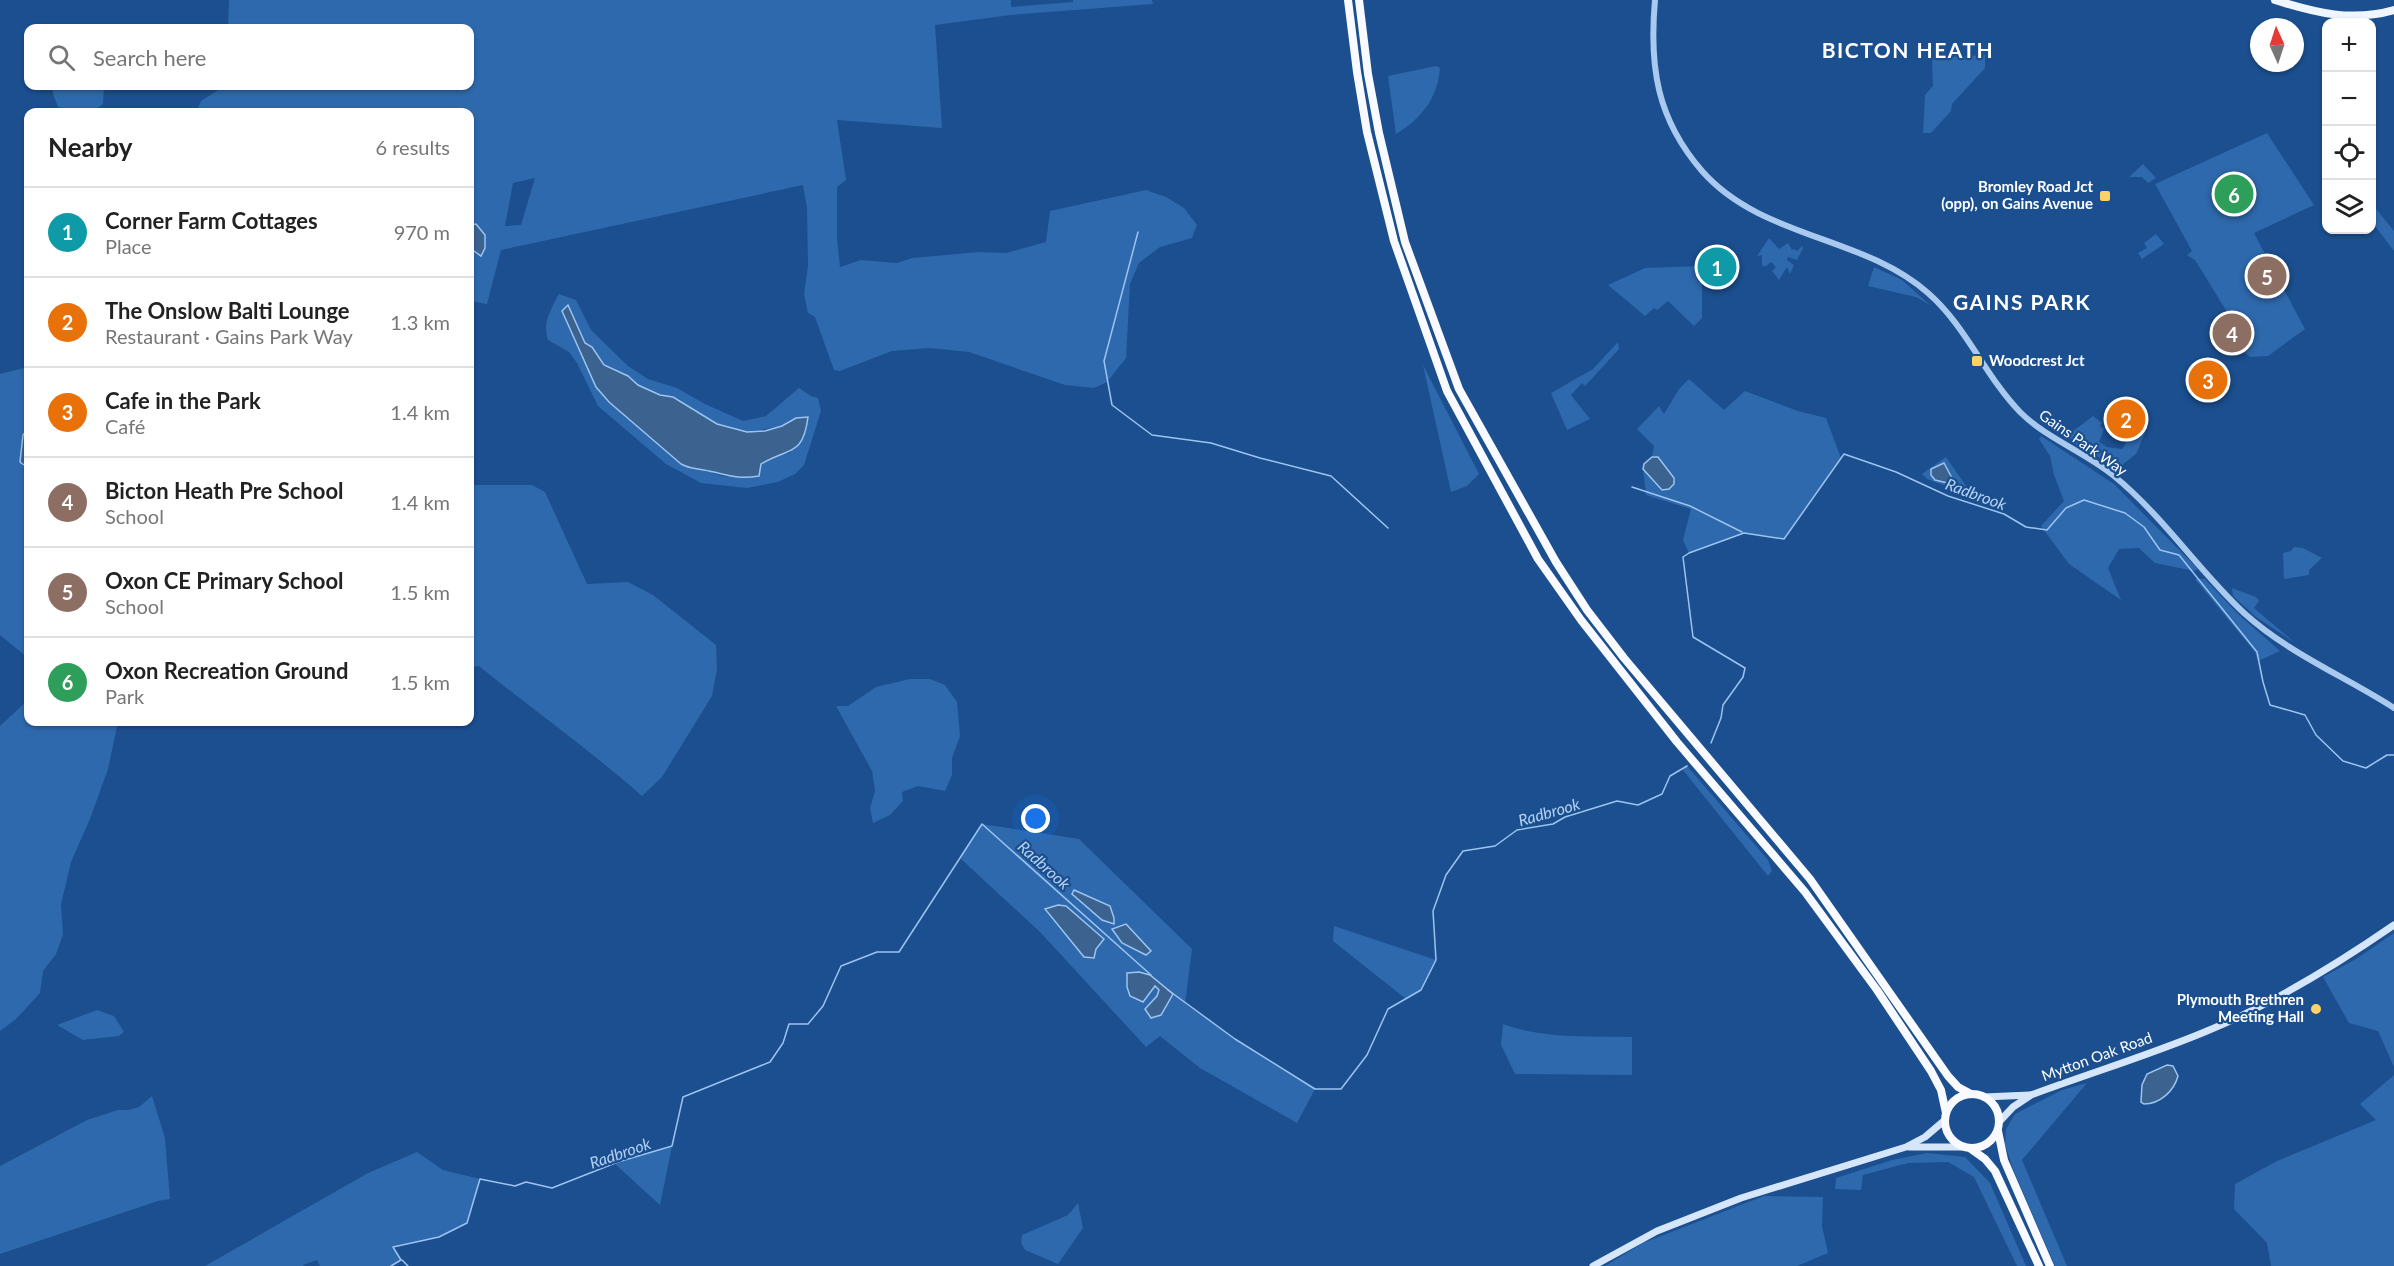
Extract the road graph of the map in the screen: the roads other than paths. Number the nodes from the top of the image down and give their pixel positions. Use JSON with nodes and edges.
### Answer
{"nodes":[{"id":1,"x":1348,"y":0,"type":"edge"},
{"id":2,"x":1359,"y":0,"type":"edge"},
{"id":3,"x":1655,"y":0,"type":"edge"},
{"id":4,"x":2275,"y":0,"type":"edge"},
{"id":5,"x":2394,"y":10,"type":"edge"},
{"id":6,"x":2394,"y":708,"type":"edge"},
{"id":7,"x":2394,"y":925,"type":"edge"},
{"id":8,"x":1971,"y":1094,"type":"junction"},
{"id":9,"x":2031,"y":1095,"type":"junction"},
{"id":10,"x":1984,"y":1097,"type":"junction"},
{"id":11,"x":1946,"y":1117,"type":"junction"},
{"id":12,"x":1999,"y":1126,"type":"junction"},
{"id":13,"x":1906,"y":1147,"type":"junction"},
{"id":14,"x":1967,"y":1148,"type":"junction"},
{"id":15,"x":1593,"y":1266,"type":"edge"},
{"id":16,"x":2039,"y":1266,"type":"edge"},
{"id":17,"x":2050,"y":1266,"type":"edge"}],
"edges":[{"from":1,"to":11,"type":"highway"},
{"from":2,"to":8,"type":"highway"},
{"from":3,"to":6,"type":"street","name":"Gains Park Way"},
{"from":4,"to":5,"type":"main road"},
{"from":7,"to":9,"type":"main road","name":"Mytton Oak Road"},
{"from":8,"to":10,"type":"highway"},
{"from":8,"to":11,"type":"highway"},
{"from":9,"to":10,"type":"main road","name":"Mytton Oak Road"},
{"from":9,"to":12,"type":"main road","name":"Mytton Oak Road"},
{"from":10,"to":12,"type":"highway"},
{"from":11,"to":13,"type":"main road"},
{"from":11,"to":14,"type":"highway"},
{"from":12,"to":14,"type":"highway"},
{"from":12,"to":17,"type":"highway"},
{"from":13,"to":14,"type":"main road"},
{"from":13,"to":15,"type":"main road"},
{"from":14,"to":16,"type":"highway"}]}
